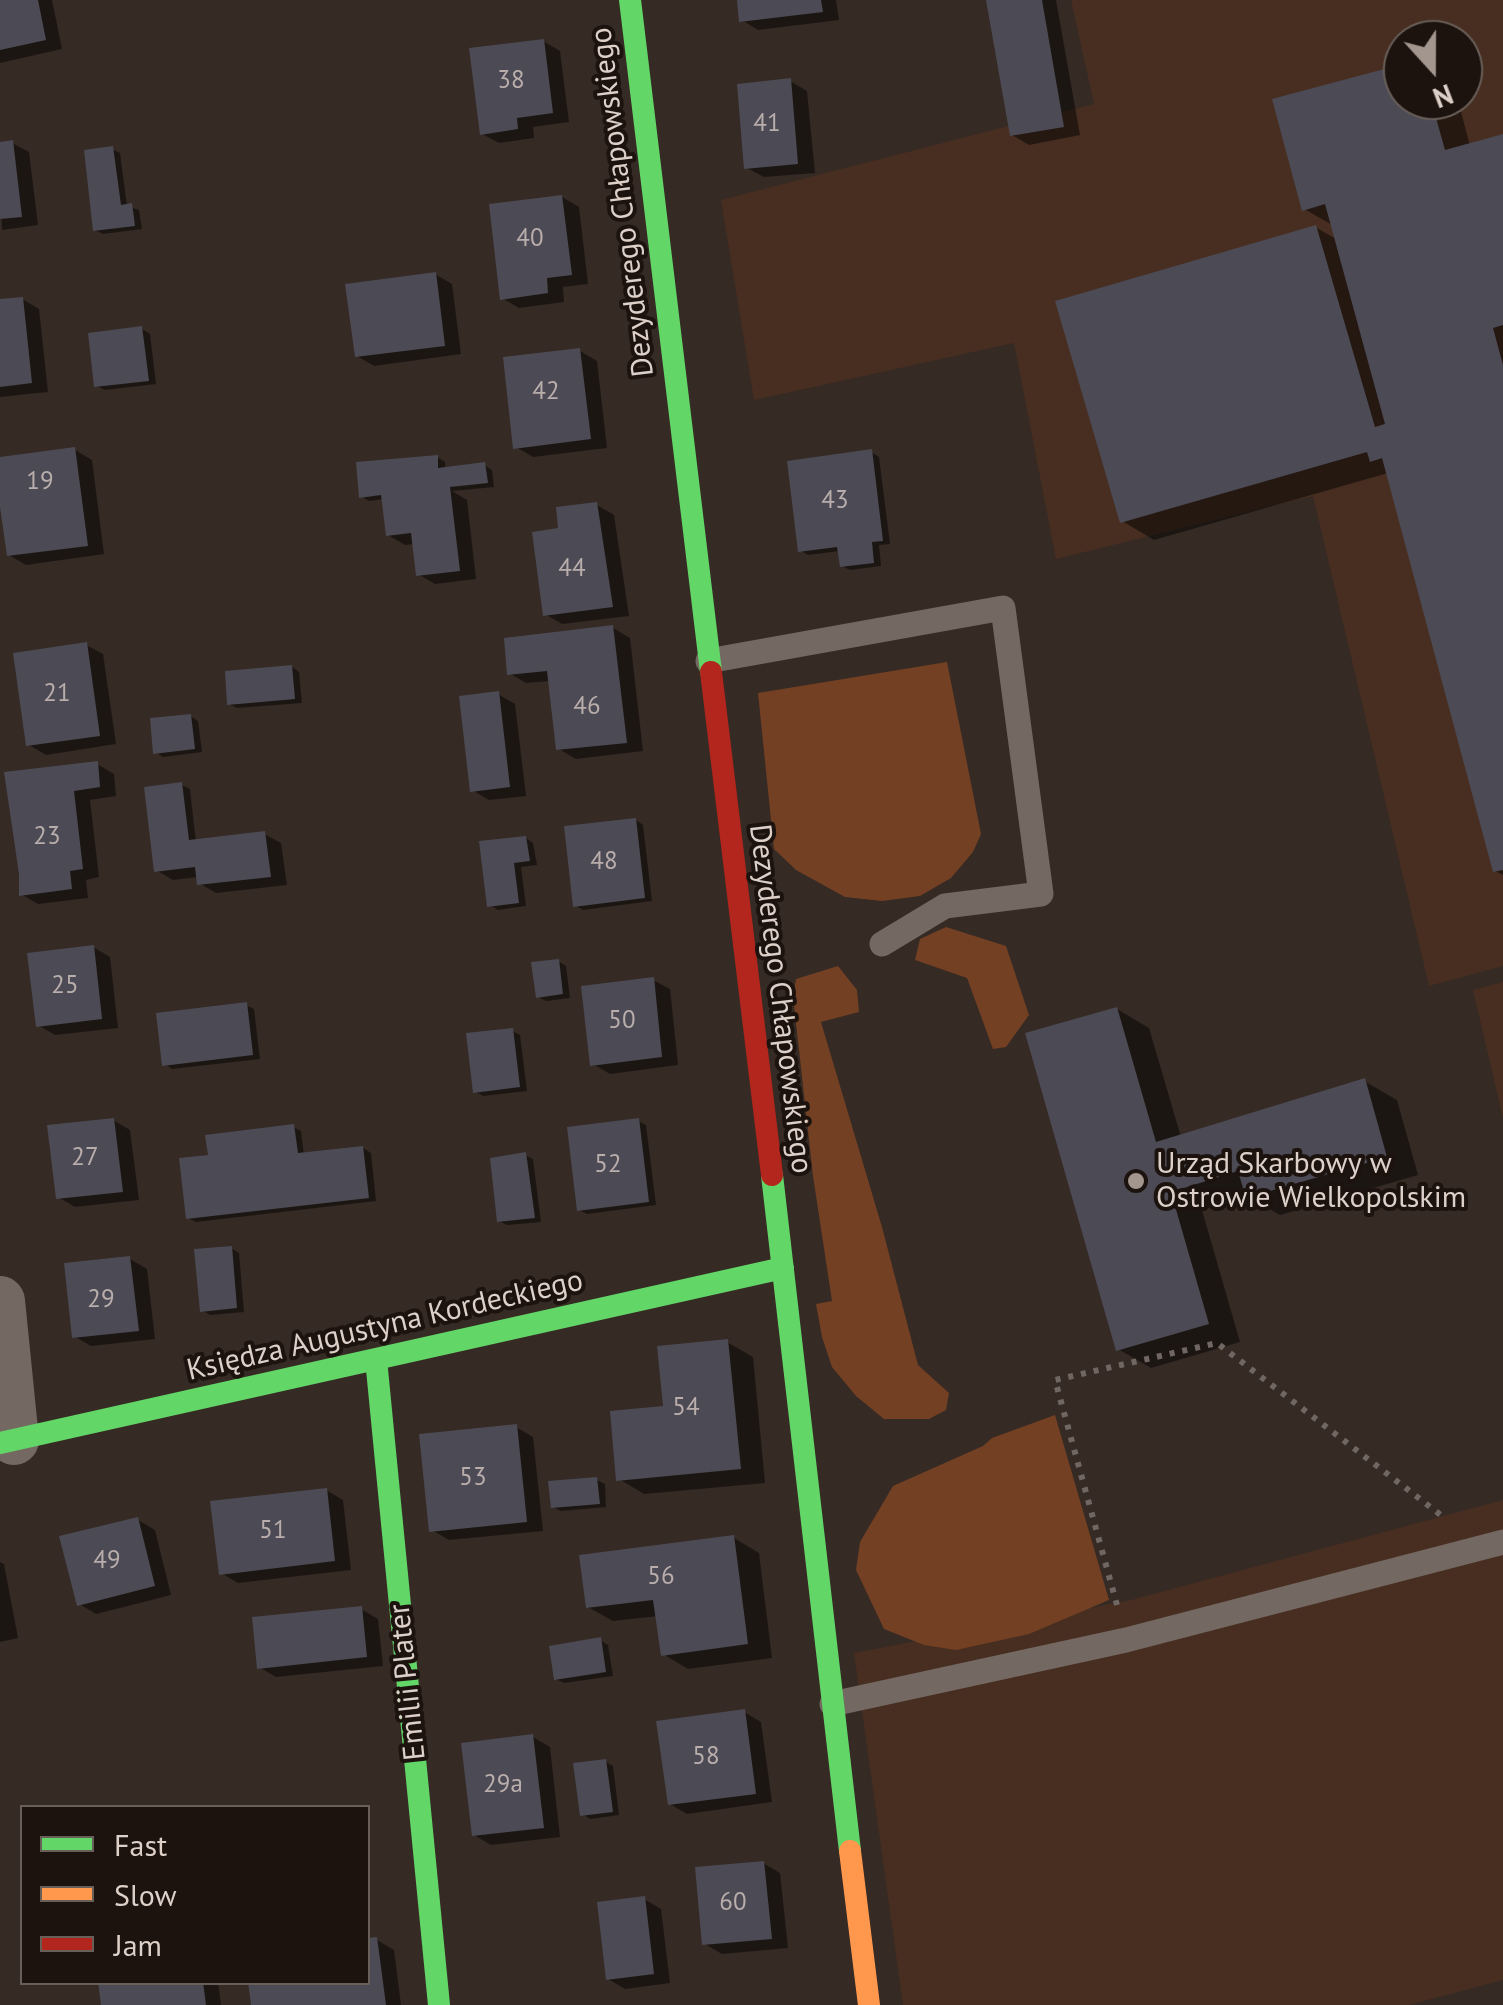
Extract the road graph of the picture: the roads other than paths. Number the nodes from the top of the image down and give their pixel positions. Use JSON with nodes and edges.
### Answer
{"nodes":[{"id":1,"x":630,"y":0,"type":"edge"},
{"id":2,"x":708,"y":661,"type":"junction"},
{"id":3,"x":882,"y":944,"type":"dead end"},
{"id":4,"x":783,"y":1268,"type":"junction"},
{"id":5,"x":0,"y":1302,"type":"edge"},
{"id":6,"x":376,"y":1359,"type":"junction"},
{"id":7,"x":7,"y":1442,"type":"edge"},
{"id":8,"x":1493,"y":1544,"type":"edge"},
{"id":9,"x":832,"y":1704,"type":"junction"},
{"id":10,"x":439,"y":2005,"type":"edge"},
{"id":11,"x":869,"y":2005,"type":"edge"}],
"edges":[{"from":1,"to":2,"type":"street","name":"Dezyderego Chłapowskiego"},
{"from":2,"to":3,"type":"lane"},
{"from":2,"to":4,"type":"street","name":"Dezyderego Chłapowskiego"},
{"from":4,"to":6,"type":"street","name":"Księdza Augustyna Kordeckiego"},
{"from":4,"to":9,"type":"street","name":"Dezyderego Chłapowskiego"},
{"from":5,"to":7,"type":"street"},
{"from":6,"to":7,"type":"street","name":"Księdza Augustyna Kordeckiego"},
{"from":6,"to":10,"type":"street","name":"Emilii Plater"},
{"from":8,"to":9,"type":"lane"},
{"from":9,"to":11,"type":"street","name":"Dezyderego Chłapowskiego"}]}
